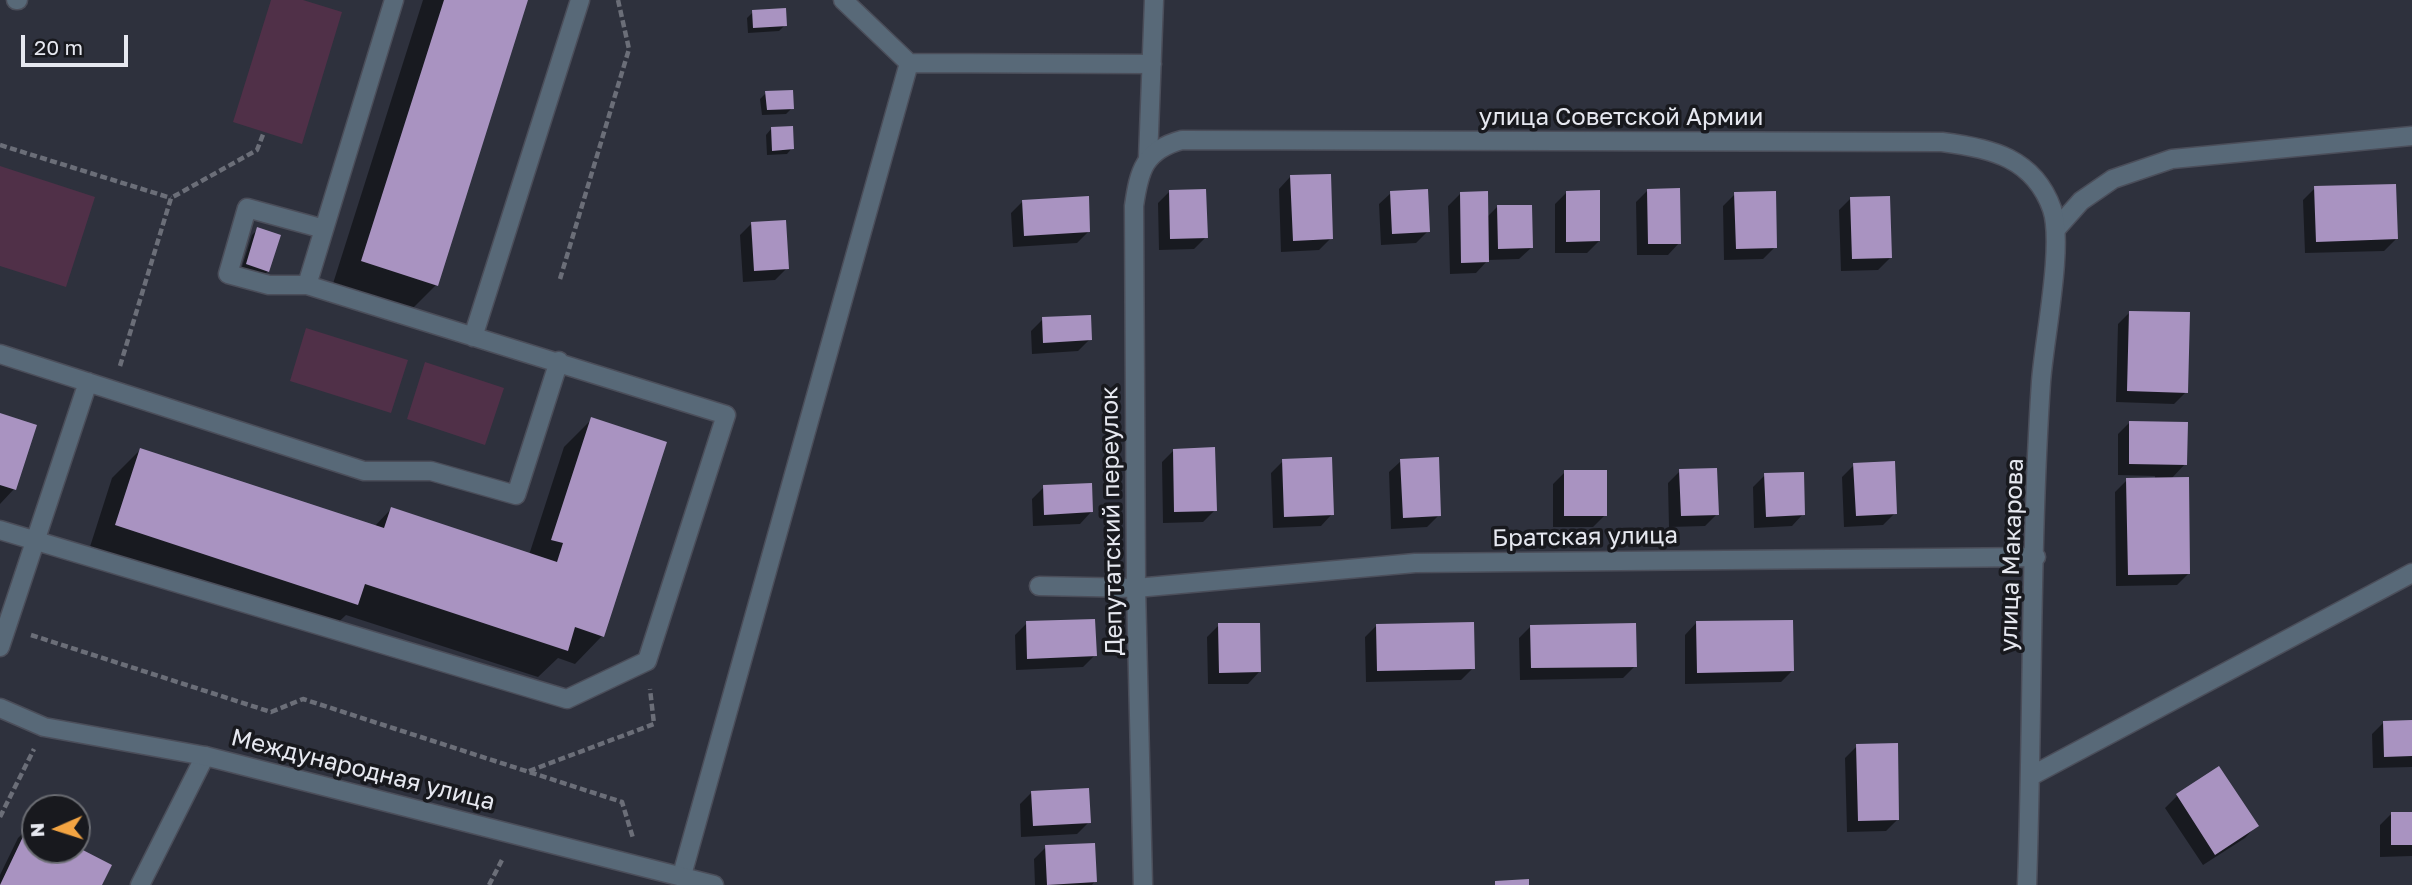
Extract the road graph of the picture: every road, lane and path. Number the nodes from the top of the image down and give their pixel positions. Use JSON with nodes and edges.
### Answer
{"nodes":[{"id":1,"x":394,"y":0,"type":"edge"},
{"id":2,"x":580,"y":0,"type":"edge"},
{"id":3,"x":618,"y":0,"type":"edge"},
{"id":4,"x":843,"y":0,"type":"edge"},
{"id":5,"x":1154,"y":0,"type":"edge"},
{"id":6,"x":909,"y":64,"type":"junction"},
{"id":7,"x":1152,"y":64,"type":"junction"},
{"id":8,"x":264,"y":132,"type":"dead end"},
{"id":9,"x":2412,"y":136,"type":"edge"},
{"id":10,"x":0,"y":145,"type":"edge"},
{"id":11,"x":1148,"y":159,"type":"junction"},
{"id":12,"x":172,"y":198,"type":"junction"},
{"id":13,"x":2057,"y":228,"type":"junction"},
{"id":14,"x":324,"y":229,"type":"junction"},
{"id":15,"x":560,"y":279,"type":"dead end"},
{"id":16,"x":307,"y":285,"type":"junction"},
{"id":17,"x":473,"y":337,"type":"junction"},
{"id":18,"x":0,"y":354,"type":"edge"},
{"id":19,"x":559,"y":361,"type":"junction"},
{"id":20,"x":88,"y":382,"type":"junction"},
{"id":21,"x":113,"y":391,"type":"junction"},
{"id":22,"x":0,"y":530,"type":"edge"},
{"id":23,"x":34,"y":541,"type":"junction"},
{"id":24,"x":2036,"y":557,"type":"junction"},
{"id":25,"x":2412,"y":573,"type":"edge"},
{"id":26,"x":1039,"y":586,"type":"dead end"},
{"id":27,"x":1136,"y":587,"type":"junction"},
{"id":28,"x":7,"y":628,"type":"junction"},
{"id":29,"x":0,"y":647,"type":"edge"},
{"id":30,"x":647,"y":661,"type":"junction"},
{"id":31,"x":0,"y":708,"type":"edge"},
{"id":32,"x":44,"y":727,"type":"junction"},
{"id":33,"x":205,"y":756,"type":"junction"},
{"id":34,"x":528,"y":772,"type":"junction"},
{"id":35,"x":2031,"y":775,"type":"junction"},
{"id":36,"x":0,"y":817,"type":"edge"},
{"id":37,"x":641,"y":865,"type":"junction"},
{"id":38,"x":682,"y":876,"type":"junction"},
{"id":39,"x":140,"y":885,"type":"edge"},
{"id":40,"x":714,"y":885,"type":"edge"},
{"id":41,"x":1143,"y":885,"type":"edge"},
{"id":42,"x":2027,"y":885,"type":"edge"}],
"edges":[{"from":1,"to":14,"type":"street"},
{"from":2,"to":17,"type":"street"},
{"from":3,"to":15,"type":"path"},
{"from":4,"to":6,"type":"street"},
{"from":5,"to":7,"type":"street","name":"Депутатский переулок"},
{"from":6,"to":7,"type":"street"},
{"from":6,"to":38,"type":"street"},
{"from":7,"to":11,"type":"street","name":"Депутатский переулок"},
{"from":8,"to":12,"type":"path"},
{"from":9,"to":13,"type":"street"},
{"from":10,"to":12,"type":"path"},
{"from":11,"to":13,"type":"street","name":"улица Советской Армии"},
{"from":11,"to":27,"type":"street","name":"Депутатский переулок"},
{"from":12,"to":21,"type":"path"},
{"from":13,"to":24,"type":"street","name":"улица Макарова"},
{"from":14,"to":16,"type":"street"},
{"from":14,"to":16,"type":"street"},
{"from":16,"to":17,"type":"street"},
{"from":17,"to":19,"type":"street"},
{"from":18,"to":20,"type":"street"},
{"from":19,"to":21,"type":"street"},
{"from":19,"to":30,"type":"street"},
{"from":20,"to":21,"type":"street"},
{"from":20,"to":23,"type":"street"},
{"from":22,"to":23,"type":"street"},
{"from":23,"to":28,"type":"street"},
{"from":23,"to":30,"type":"street"},
{"from":24,"to":27,"type":"street","name":"Братская улица"},
{"from":24,"to":35,"type":"street","name":"улица Макарова"},
{"from":25,"to":35,"type":"street"},
{"from":26,"to":27,"type":"street","name":"Братская улица"},
{"from":27,"to":41,"type":"street","name":"Депутатский переулок"},
{"from":28,"to":29,"type":"street"},
{"from":28,"to":34,"type":"path"},
{"from":30,"to":34,"type":"path"},
{"from":31,"to":32,"type":"street","name":"Международная улица"},
{"from":32,"to":33,"type":"street","name":"Международная улица"},
{"from":32,"to":36,"type":"path"},
{"from":33,"to":37,"type":"street","name":"Международная улица"},
{"from":33,"to":39,"type":"street"},
{"from":34,"to":37,"type":"path"},
{"from":35,"to":42,"type":"street","name":"улица Макарова"},
{"from":37,"to":38,"type":"street","name":"Международная улица"},
{"from":38,"to":40,"type":"street","name":"Международная улица"}]}
